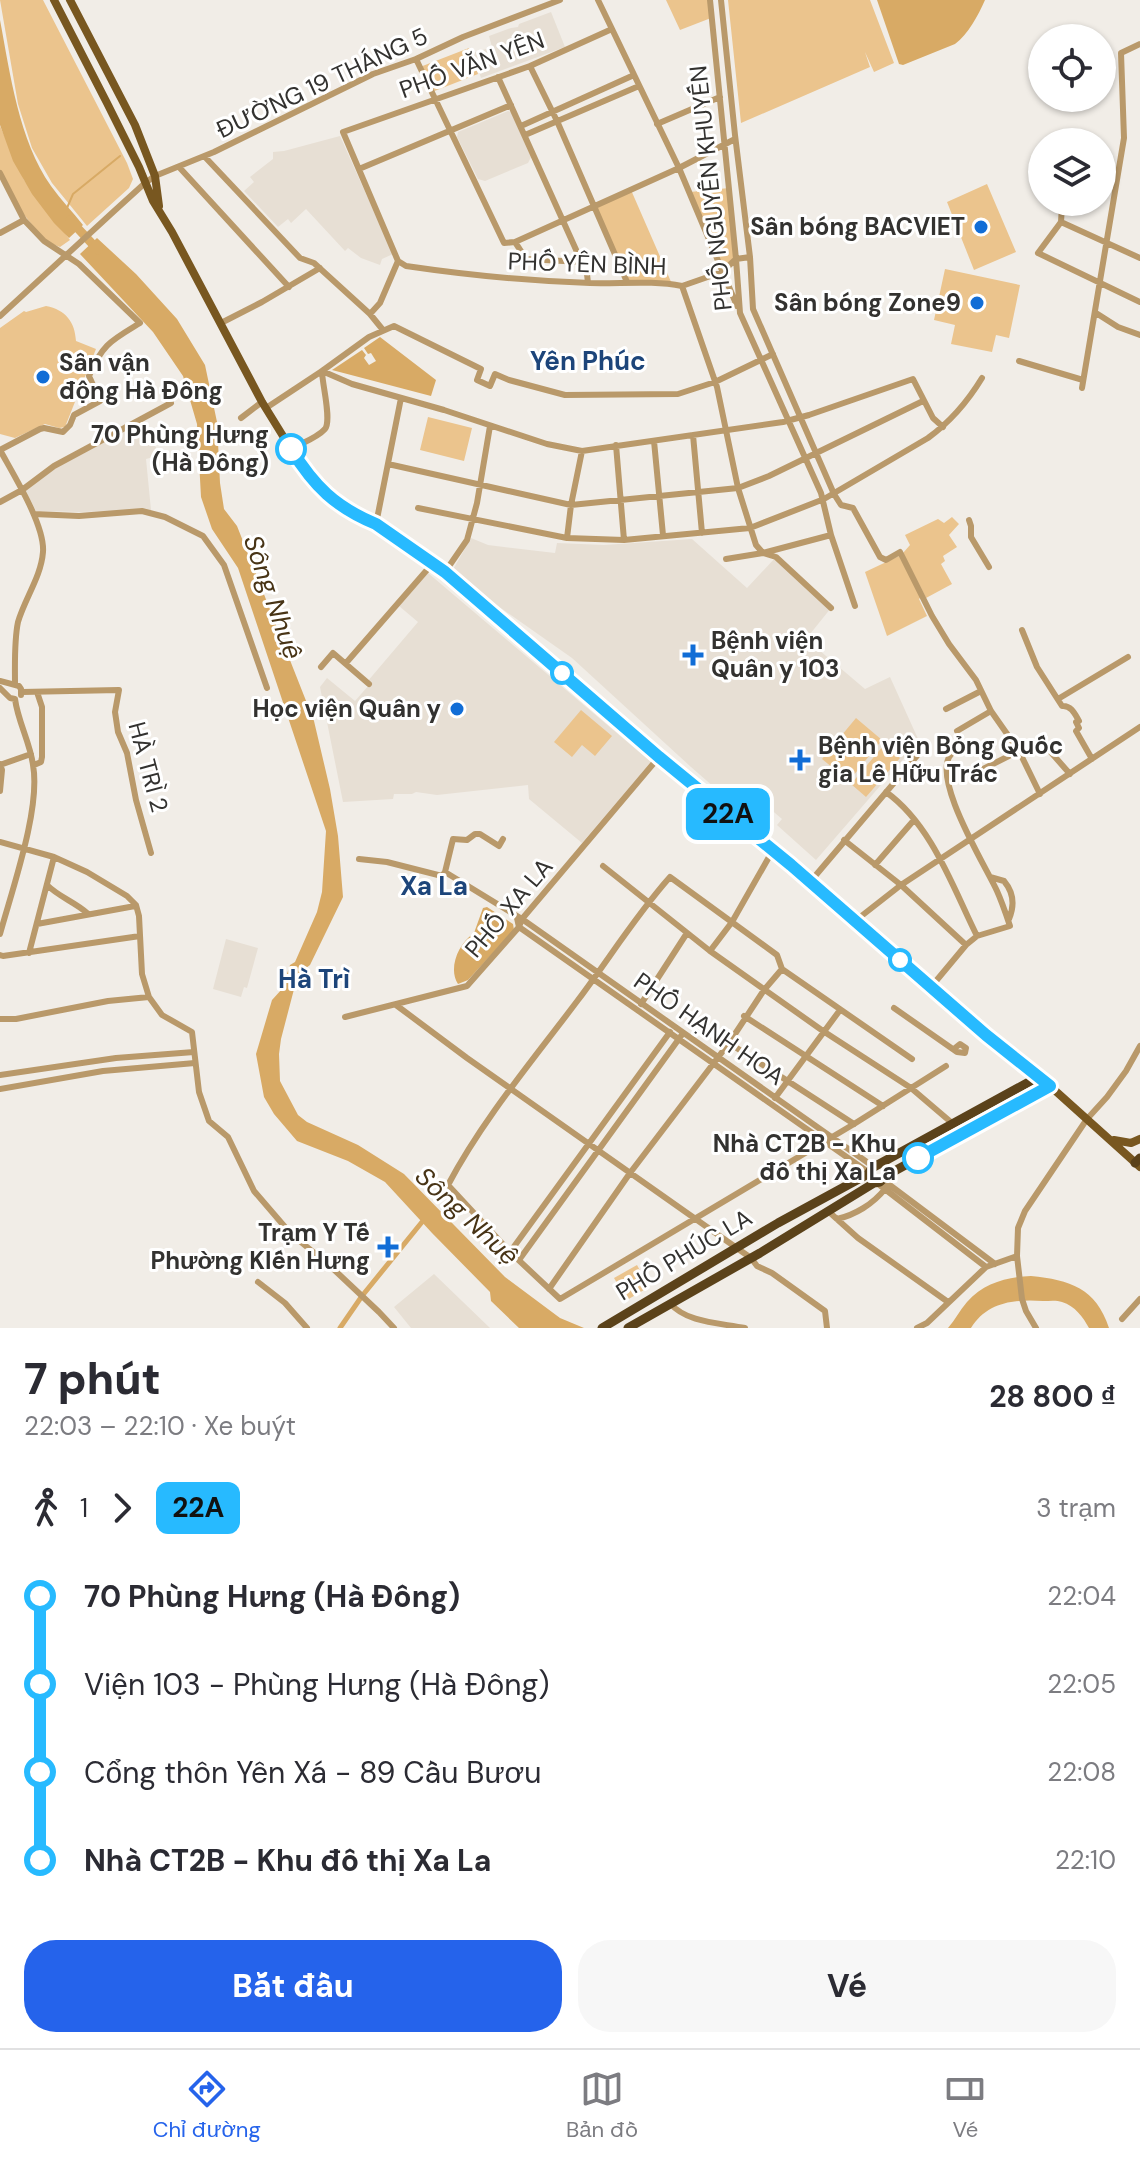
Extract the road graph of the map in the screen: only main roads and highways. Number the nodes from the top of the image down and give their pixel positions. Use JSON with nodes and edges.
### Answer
{"nodes":[{"id":1,"x":54,"y":0,"type":"edge"},
{"id":2,"x":70,"y":0,"type":"edge"},
{"id":3,"x":109,"y":76,"type":"junction"},
{"id":4,"x":97,"y":82,"type":"junction"},
{"id":5,"x":135,"y":125,"type":"junction"},
{"id":6,"x":122,"y":133,"type":"junction"},
{"id":7,"x":160,"y":211,"type":"junction"},
{"id":8,"x":1038,"y":1077,"type":"junction"},
{"id":9,"x":1050,"y":1086,"type":"junction"},
{"id":10,"x":1107,"y":1137,"type":"junction"},
{"id":11,"x":1140,"y":1139,"type":"edge"},
{"id":12,"x":1138,"y":1163,"type":"edge"},
{"id":13,"x":877,"y":1177,"type":"junction"},
{"id":14,"x":604,"y":1327,"type":"edge"},
{"id":15,"x":628,"y":1328,"type":"edge"}],
"edges":[{"from":1,"to":4,"type":"main road"},
{"from":2,"to":3,"type":"main road"},
{"from":3,"to":4,"type":"main road"},
{"from":3,"to":5,"type":"main road"},
{"from":4,"to":6,"type":"main road"},
{"from":5,"to":6,"type":"main road"},
{"from":5,"to":7,"type":"main road"},
{"from":6,"to":7,"type":"main road"},
{"from":7,"to":8,"type":"main road"},
{"from":8,"to":9,"type":"main road"},
{"from":8,"to":13,"type":"highway","name":"PHỐ PHÚC LA"},
{"from":9,"to":10,"type":"main road"},
{"from":9,"to":13,"type":"highway","name":"PHỐ PHÚC LA"},
{"from":10,"to":11,"type":"main road"},
{"from":10,"to":12,"type":"main road"},
{"from":13,"to":14,"type":"highway","name":"PHỐ PHÚC LA"},
{"from":13,"to":15,"type":"highway","name":"PHỐ PHÚC LA"}]}
